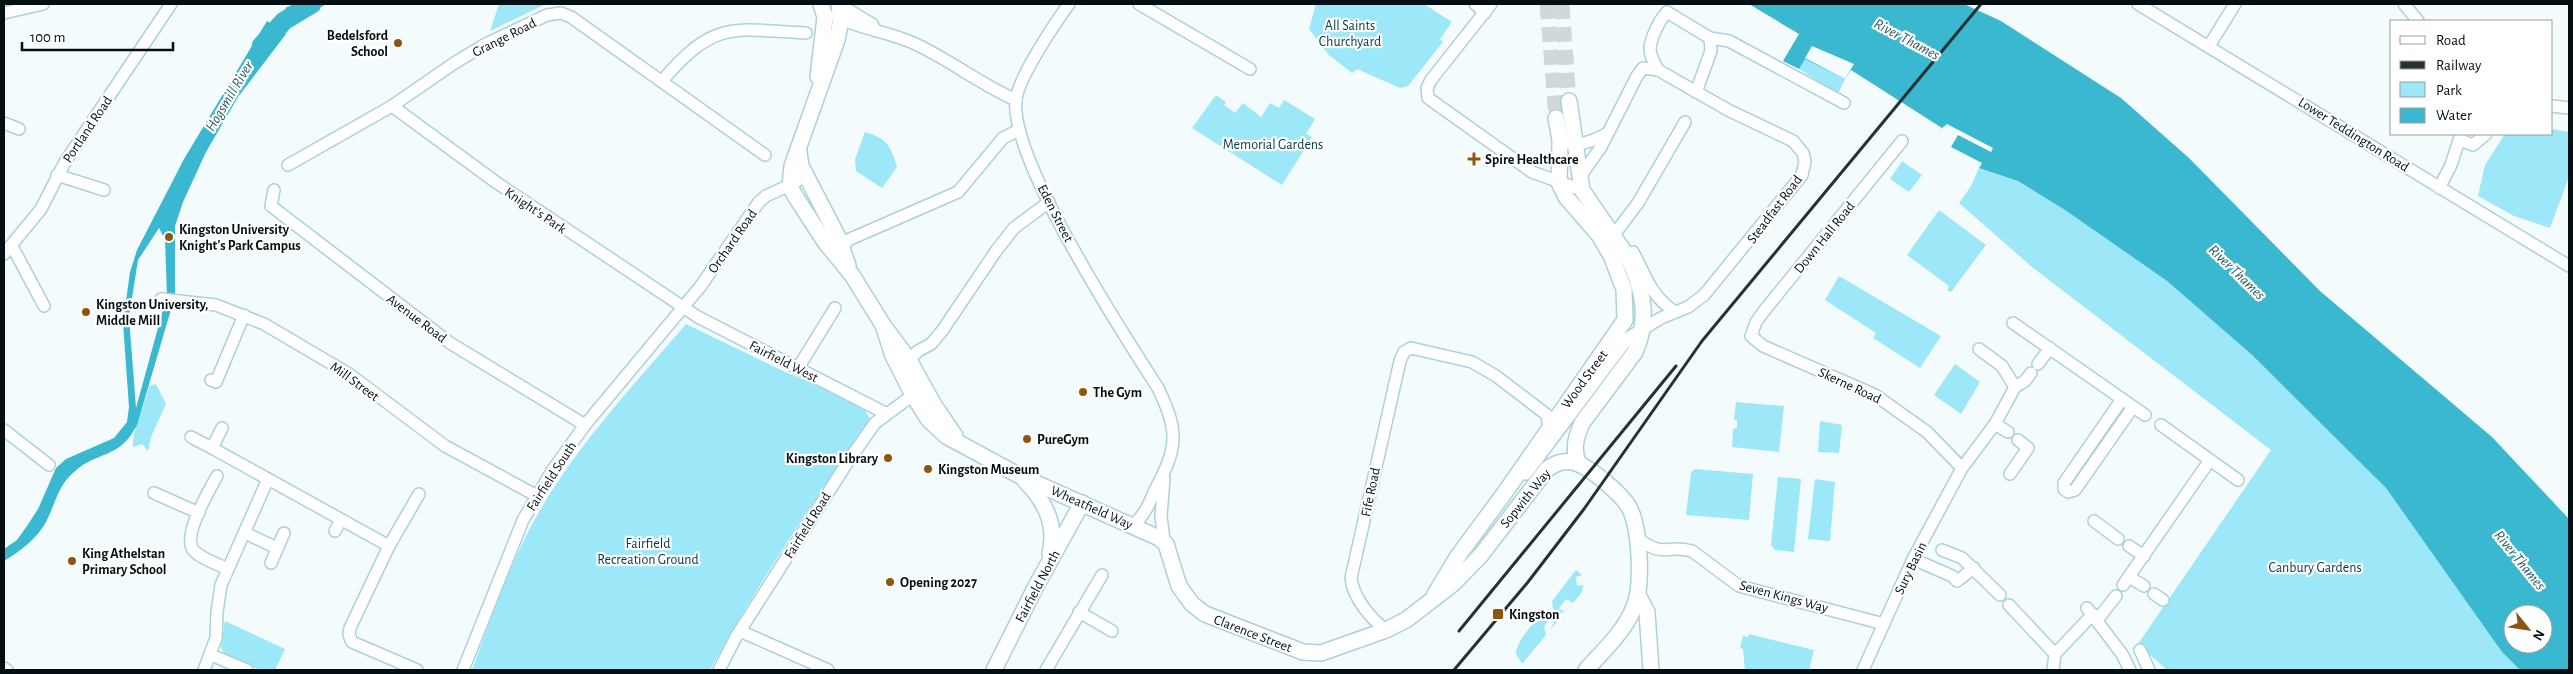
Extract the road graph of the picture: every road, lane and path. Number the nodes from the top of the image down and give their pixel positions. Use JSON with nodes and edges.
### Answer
{"nodes":[{"id":1,"x":43,"y":4,"type":"edge"},
{"id":2,"x":171,"y":4,"type":"edge"},
{"id":3,"x":1069,"y":4,"type":"edge"},
{"id":4,"x":1138,"y":4,"type":"edge"},
{"id":5,"x":1475,"y":4,"type":"edge"},
{"id":6,"x":2138,"y":4,"type":"edge"},
{"id":7,"x":2234,"y":4,"type":"edge"},
{"id":8,"x":2404,"y":4,"type":"edge"},
{"id":9,"x":823,"y":6,"type":"edge"},
{"id":10,"x":1488,"y":8,"type":"edge"},
{"id":11,"x":840,"y":9,"type":"edge"},
{"id":12,"x":4,"y":14,"type":"edge"},
{"id":13,"x":2417,"y":20,"type":"edge"},
{"id":14,"x":806,"y":33,"type":"dead end"},
{"id":15,"x":1710,"y":38,"type":"junction"},
{"id":16,"x":2209,"y":46,"type":"junction"},
{"id":17,"x":1250,"y":69,"type":"dead end"},
{"id":18,"x":1658,"y":70,"type":"junction"},
{"id":19,"x":662,"y":81,"type":"junction"},
{"id":20,"x":1696,"y":92,"type":"junction"},
{"id":21,"x":818,"y":93,"type":"junction"},
{"id":22,"x":1016,"y":100,"type":"junction"},
{"id":23,"x":1569,"y":101,"type":"tunnel mouth"},
{"id":24,"x":1844,"y":102,"type":"dead end"},
{"id":25,"x":392,"y":106,"type":"junction"},
{"id":26,"x":2553,"y":106,"type":"edge"},
{"id":27,"x":2569,"y":108,"type":"edge"},
{"id":28,"x":1556,"y":118,"type":"tunnel mouth"},
{"id":29,"x":4,"y":122,"type":"edge"},
{"id":30,"x":1685,"y":122,"type":"dead end"},
{"id":31,"x":19,"y":129,"type":"dead end"},
{"id":32,"x":1019,"y":130,"type":"junction"},
{"id":33,"x":1606,"y":134,"type":"junction"},
{"id":34,"x":2485,"y":135,"type":"edge"},
{"id":35,"x":2460,"y":137,"type":"edge"},
{"id":36,"x":1560,"y":140,"type":"junction"},
{"id":37,"x":1902,"y":141,"type":"dead end"},
{"id":38,"x":1575,"y":144,"type":"junction"},
{"id":39,"x":798,"y":148,"type":"junction"},
{"id":40,"x":765,"y":155,"type":"dead end"},
{"id":41,"x":288,"y":165,"type":"dead end"},
{"id":42,"x":801,"y":166,"type":"junction"},
{"id":43,"x":57,"y":175,"type":"junction"},
{"id":44,"x":1559,"y":183,"type":"junction"},
{"id":45,"x":790,"y":187,"type":"junction"},
{"id":46,"x":1582,"y":187,"type":"junction"},
{"id":47,"x":2439,"y":188,"type":"junction"},
{"id":48,"x":104,"y":190,"type":"dead end"},
{"id":49,"x":274,"y":190,"type":"dead end"},
{"id":50,"x":1049,"y":202,"type":"junction"},
{"id":51,"x":1616,"y":233,"type":"junction"},
{"id":52,"x":842,"y":246,"type":"junction"},
{"id":53,"x":8,"y":250,"type":"edge"},
{"id":54,"x":1623,"y":253,"type":"junction"},
{"id":55,"x":2569,"y":266,"type":"edge"},
{"id":56,"x":167,"y":299,"type":"dead end"},
{"id":57,"x":44,"y":306,"type":"dead end"},
{"id":58,"x":684,"y":308,"type":"junction"},
{"id":59,"x":835,"y":308,"type":"dead end"},
{"id":60,"x":1675,"y":312,"type":"junction"},
{"id":61,"x":244,"y":315,"type":"junction"},
{"id":62,"x":2013,"y":323,"type":"dead end"},
{"id":63,"x":882,"y":325,"type":"junction"},
{"id":64,"x":1642,"y":328,"type":"junction"},
{"id":65,"x":1751,"y":336,"type":"joint"},
{"id":66,"x":2050,"y":348,"type":"junction"},
{"id":67,"x":1979,"y":349,"type":"dead end"},
{"id":68,"x":910,"y":360,"type":"junction"},
{"id":69,"x":798,"y":368,"type":"junction"},
{"id":70,"x":211,"y":380,"type":"dead end"},
{"id":71,"x":2015,"y":388,"type":"junction"},
{"id":72,"x":913,"y":395,"type":"junction"},
{"id":73,"x":2122,"y":399,"type":"junction"},
{"id":74,"x":2133,"y":407,"type":"junction"},
{"id":75,"x":885,"y":413,"type":"junction"},
{"id":76,"x":1170,"y":413,"type":"joint"},
{"id":77,"x":2145,"y":415,"type":"dead end"},
{"id":78,"x":1995,"y":424,"type":"junction"},
{"id":79,"x":585,"y":425,"type":"junction"},
{"id":80,"x":2160,"y":425,"type":"dead end"},
{"id":81,"x":222,"y":428,"type":"dead end"},
{"id":82,"x":4,"y":430,"type":"edge"},
{"id":83,"x":1549,"y":430,"type":"junction"},
{"id":84,"x":2008,"y":432,"type":"dead end"},
{"id":85,"x":191,"y":437,"type":"dead end"},
{"id":86,"x":2018,"y":440,"type":"dead end"},
{"id":87,"x":962,"y":444,"type":"junction"},
{"id":88,"x":212,"y":448,"type":"junction"},
{"id":89,"x":2210,"y":460,"type":"junction"},
{"id":90,"x":1580,"y":464,"type":"junction"},
{"id":91,"x":49,"y":465,"type":"dead end"},
{"id":92,"x":1962,"y":468,"type":"junction"},
{"id":93,"x":1165,"y":474,"type":"junction"},
{"id":94,"x":2010,"y":474,"type":"dead end"},
{"id":95,"x":217,"y":476,"type":"dead end"},
{"id":96,"x":1020,"y":476,"type":"junction"},
{"id":97,"x":268,"y":479,"type":"junction"},
{"id":98,"x":2238,"y":480,"type":"dead end"},
{"id":99,"x":1506,"y":491,"type":"junction"},
{"id":100,"x":154,"y":494,"type":"dead end"},
{"id":101,"x":419,"y":494,"type":"dead end"},
{"id":102,"x":537,"y":496,"type":"junction"},
{"id":103,"x":1082,"y":503,"type":"junction"},
{"id":104,"x":199,"y":513,"type":"junction"},
{"id":105,"x":341,"y":520,"type":"junction"},
{"id":106,"x":2094,"y":521,"type":"dead end"},
{"id":107,"x":1133,"y":525,"type":"junction"},
{"id":108,"x":335,"y":531,"type":"dead end"},
{"id":109,"x":245,"y":532,"type":"junction"},
{"id":110,"x":284,"y":533,"type":"dead end"},
{"id":111,"x":1637,"y":538,"type":"junction"},
{"id":112,"x":2118,"y":539,"type":"dead end"},
{"id":113,"x":1164,"y":542,"type":"junction"},
{"id":114,"x":389,"y":546,"type":"junction"},
{"id":115,"x":2129,"y":546,"type":"dead end"},
{"id":116,"x":277,"y":548,"type":"junction"},
{"id":117,"x":1942,"y":550,"type":"dead end"},
{"id":118,"x":2144,"y":556,"type":"junction"},
{"id":119,"x":1913,"y":559,"type":"junction"},
{"id":120,"x":271,"y":563,"type":"dead end"},
{"id":121,"x":228,"y":568,"type":"junction"},
{"id":122,"x":1046,"y":568,"type":"junction"},
{"id":123,"x":1974,"y":568,"type":"junction"},
{"id":124,"x":1102,"y":575,"type":"dead end"},
{"id":125,"x":2144,"y":586,"type":"dead end"},
{"id":126,"x":1638,"y":595,"type":"junction"},
{"id":127,"x":2000,"y":596,"type":"dead end"},
{"id":128,"x":2116,"y":596,"type":"dead end"},
{"id":129,"x":1432,"y":599,"type":"junction"},
{"id":130,"x":2009,"y":605,"type":"dead end"},
{"id":131,"x":1079,"y":612,"type":"junction"},
{"id":132,"x":2092,"y":614,"type":"junction"},
{"id":133,"x":1884,"y":624,"type":"junction"},
{"id":134,"x":1386,"y":630,"type":"junction"},
{"id":135,"x":740,"y":631,"type":"junction"},
{"id":136,"x":1112,"y":631,"type":"dead end"},
{"id":137,"x":1335,"y":650,"type":"joint"},
{"id":138,"x":2140,"y":650,"type":"dead end"},
{"id":139,"x":2055,"y":654,"type":"junction"},
{"id":140,"x":211,"y":655,"type":"junction"},
{"id":141,"x":4,"y":668,"type":"edge"},
{"id":142,"x":7,"y":670,"type":"edge"},
{"id":143,"x":204,"y":670,"type":"edge"},
{"id":144,"x":247,"y":670,"type":"edge"},
{"id":145,"x":417,"y":670,"type":"edge"},
{"id":146,"x":463,"y":670,"type":"edge"},
{"id":147,"x":719,"y":670,"type":"edge"},
{"id":148,"x":828,"y":670,"type":"edge"},
{"id":149,"x":994,"y":670,"type":"edge"},
{"id":150,"x":1046,"y":670,"type":"edge"},
{"id":151,"x":1586,"y":670,"type":"edge"},
{"id":152,"x":1651,"y":670,"type":"edge"},
{"id":153,"x":1863,"y":670,"type":"edge"},
{"id":154,"x":2053,"y":670,"type":"edge"},
{"id":155,"x":2130,"y":670,"type":"edge"},
{"id":156,"x":2149,"y":670,"type":"edge"}],
"edges":[{"from":1,"to":12,"type":"street"},
{"from":2,"to":43,"type":"street","name":"Portland Road"},
{"from":3,"to":22,"type":"street"},
{"from":4,"to":17,"type":"street"},
{"from":5,"to":10,"type":"street"},
{"from":6,"to":16,"type":"street","name":"Lower Teddington Road"},
{"from":7,"to":16,"type":"street"},
{"from":8,"to":13,"type":"street"},
{"from":9,"to":11,"type":"street"},
{"from":9,"to":21,"type":"main road","name":"Wheatfield Way"},
{"from":10,"to":44,"type":"street"},
{"from":11,"to":21,"type":"main road","name":"Wheatfield Way"},
{"from":11,"to":22,"type":"street"},
{"from":14,"to":19,"type":"street"},
{"from":15,"to":18,"type":"street"},
{"from":15,"to":20,"type":"street"},
{"from":15,"to":24,"type":"street"},
{"from":16,"to":47,"type":"street","name":"Lower Teddington Road"},
{"from":18,"to":20,"type":"street","name":"Steadfast Road"},
{"from":18,"to":33,"type":"street"},
{"from":19,"to":25,"type":"street","name":"Grange Road"},
{"from":19,"to":40,"type":"street","name":"Grange Road"},
{"from":20,"to":60,"type":"street","name":"Steadfast Road"},
{"from":21,"to":39,"type":"main road","name":"Wheatfield Way"},
{"from":22,"to":32,"type":"street","name":"Eden Street"},
{"from":23,"to":38,"type":"main road"},
{"from":25,"to":41,"type":"street","name":"Grange Road"},
{"from":25,"to":58,"type":"street","name":"Knight's Park"},
{"from":26,"to":27,"type":"street"},
{"from":28,"to":36,"type":"main road"},
{"from":29,"to":31,"type":"street"},
{"from":30,"to":51,"type":"street"},
{"from":32,"to":50,"type":"street","name":"Eden Street"},
{"from":32,"to":52,"type":"street"},
{"from":33,"to":38,"type":"street"},
{"from":33,"to":46,"type":"street"},
{"from":34,"to":35,"type":"street"},
{"from":35,"to":47,"type":"street"},
{"from":36,"to":38,"type":"street"},
{"from":36,"to":44,"type":"main road"},
{"from":37,"to":65,"type":"street","name":"Down Hall Road"},
{"from":38,"to":46,"type":"main road"},
{"from":39,"to":42,"type":"main road","name":"Wheatfield Way"},
{"from":39,"to":45,"type":"main road","name":"Wheatfield Way"},
{"from":42,"to":45,"type":"street"},
{"from":42,"to":52,"type":"main road","name":"Wheatfield Way"},
{"from":43,"to":48,"type":"street"},
{"from":43,"to":53,"type":"street","name":"Portland Road"},
{"from":44,"to":46,"type":"street"},
{"from":44,"to":54,"type":"main road","name":"Wood Street"},
{"from":45,"to":52,"type":"main road","name":"Wheatfield Way"},
{"from":45,"to":58,"type":"street","name":"Orchard Road"},
{"from":46,"to":51,"type":"main road","name":"Wood Street"},
{"from":47,"to":55,"type":"street","name":"Lower Teddington Road"},
{"from":49,"to":79,"type":"street","name":"Avenue Road"},
{"from":50,"to":68,"type":"street"},
{"from":50,"to":76,"type":"street","name":"Eden Street"},
{"from":51,"to":54,"type":"main road","name":"Wood Street"},
{"from":52,"to":63,"type":"main road","name":"Wheatfield Way"},
{"from":53,"to":57,"type":"street"},
{"from":54,"to":60,"type":"street"},
{"from":54,"to":64,"type":"main road","name":"Wood Street"},
{"from":54,"to":83,"type":"main road","name":"Wood Street"},
{"from":56,"to":61,"type":"street","name":"Mill Street"},
{"from":58,"to":69,"type":"street","name":"Fairfield West"},
{"from":58,"to":79,"type":"street","name":"Fairfield South"},
{"from":59,"to":69,"type":"street"},
{"from":60,"to":64,"type":"street","name":"Wood Street"},
{"from":61,"to":70,"type":"street"},
{"from":61,"to":102,"type":"street","name":"Mill Street"},
{"from":62,"to":66,"type":"street"},
{"from":63,"to":68,"type":"main road","name":"Wheatfield Way"},
{"from":63,"to":72,"type":"main road","name":"Wheatfield Way"},
{"from":64,"to":90,"type":"main road"},
{"from":64,"to":99,"type":"street","name":"Wood Street"},
{"from":65,"to":92,"type":"street","name":"Skerne Road"},
{"from":66,"to":71,"type":"street","name":"Sury Basin"},
{"from":66,"to":73,"type":"street"},
{"from":67,"to":71,"type":"street"},
{"from":68,"to":87,"type":"main road","name":"Wheatfield Way"},
{"from":69,"to":75,"type":"street","name":"Fairfield West"},
{"from":71,"to":78,"type":"street","name":"Sury Basin"},
{"from":72,"to":75,"type":"street","name":"Fairfield Road"},
{"from":72,"to":87,"type":"main road","name":"Wheatfield Way"},
{"from":73,"to":74,"type":"street"},
{"from":73,"to":74,"type":"street"},
{"from":74,"to":77,"type":"street"},
{"from":75,"to":135,"type":"street","name":"Fairfield Road"},
{"from":76,"to":93,"type":"street","name":"Clarence Street"},
{"from":78,"to":84,"type":"street"},
{"from":78,"to":92,"type":"street","name":"Sury Basin"},
{"from":79,"to":102,"type":"street","name":"Fairfield South"},
{"from":80,"to":89,"type":"street"},
{"from":81,"to":88,"type":"street"},
{"from":82,"to":91,"type":"street"},
{"from":83,"to":99,"type":"main road","name":"Wood Street"},
{"from":83,"to":134,"type":"street","name":"Fife Road"},
{"from":85,"to":88,"type":"street"},
{"from":86,"to":94,"type":"street"},
{"from":87,"to":96,"type":"main road","name":"Wheatfield Way"},
{"from":88,"to":97,"type":"street"},
{"from":89,"to":98,"type":"street"},
{"from":89,"to":118,"type":"street"},
{"from":90,"to":111,"type":"main road"},
{"from":90,"to":129,"type":"main road","name":"Sopwith Way"},
{"from":92,"to":119,"type":"street","name":"Sury Basin"},
{"from":93,"to":107,"type":"street","name":"Clarence Street"},
{"from":93,"to":113,"type":"street","name":"Clarence Street"},
{"from":95,"to":104,"type":"street"},
{"from":96,"to":103,"type":"main road","name":"Wheatfield Way"},
{"from":96,"to":122,"type":"main road","name":"Wheatfield Way"},
{"from":97,"to":105,"type":"street"},
{"from":97,"to":109,"type":"street"},
{"from":99,"to":129,"type":"main road","name":"Wood Street"},
{"from":100,"to":104,"type":"street"},
{"from":101,"to":114,"type":"street"},
{"from":102,"to":146,"type":"street","name":"Fairfield South"},
{"from":103,"to":107,"type":"main road","name":"Wheatfield Way"},
{"from":103,"to":122,"type":"main road","name":"Fairfield North"},
{"from":104,"to":121,"type":"street"},
{"from":105,"to":108,"type":"street"},
{"from":105,"to":114,"type":"street"},
{"from":106,"to":112,"type":"street"},
{"from":107,"to":113,"type":"main road","name":"Wheatfield Way"},
{"from":109,"to":116,"type":"street"},
{"from":109,"to":121,"type":"street"},
{"from":110,"to":116,"type":"street"},
{"from":111,"to":126,"type":"main road"},
{"from":111,"to":133,"type":"street","name":"Seven Kings Way"},
{"from":113,"to":137,"type":"main road","name":"Clarence Street"},
{"from":114,"to":145,"type":"street"},
{"from":115,"to":118,"type":"street"},
{"from":116,"to":120,"type":"street"},
{"from":117,"to":123,"type":"street"},
{"from":118,"to":125,"type":"street"},
{"from":119,"to":123,"type":"street"},
{"from":119,"to":133,"type":"street","name":"Sury Basin"},
{"from":121,"to":140,"type":"street"},
{"from":122,"to":149,"type":"main road","name":"Fairfield North"},
{"from":123,"to":127,"type":"street"},
{"from":124,"to":131,"type":"street"},
{"from":126,"to":151,"type":"main road"},
{"from":126,"to":152,"type":"main road"},
{"from":128,"to":132,"type":"street"},
{"from":129,"to":134,"type":"main road","name":"Wood Street"},
{"from":130,"to":139,"type":"street"},
{"from":131,"to":136,"type":"street"},
{"from":131,"to":150,"type":"street"},
{"from":132,"to":139,"type":"street"},
{"from":132,"to":155,"type":"street"},
{"from":133,"to":153,"type":"street","name":"Sury Basin"},
{"from":134,"to":137,"type":"main road","name":"Wood Street"},
{"from":135,"to":147,"type":"street","name":"Fairfield Road"},
{"from":135,"to":148,"type":"street"},
{"from":138,"to":156,"type":"street"},
{"from":139,"to":154,"type":"street"},
{"from":140,"to":143,"type":"street"},
{"from":140,"to":144,"type":"street"},
{"from":141,"to":142,"type":"street"}]}
